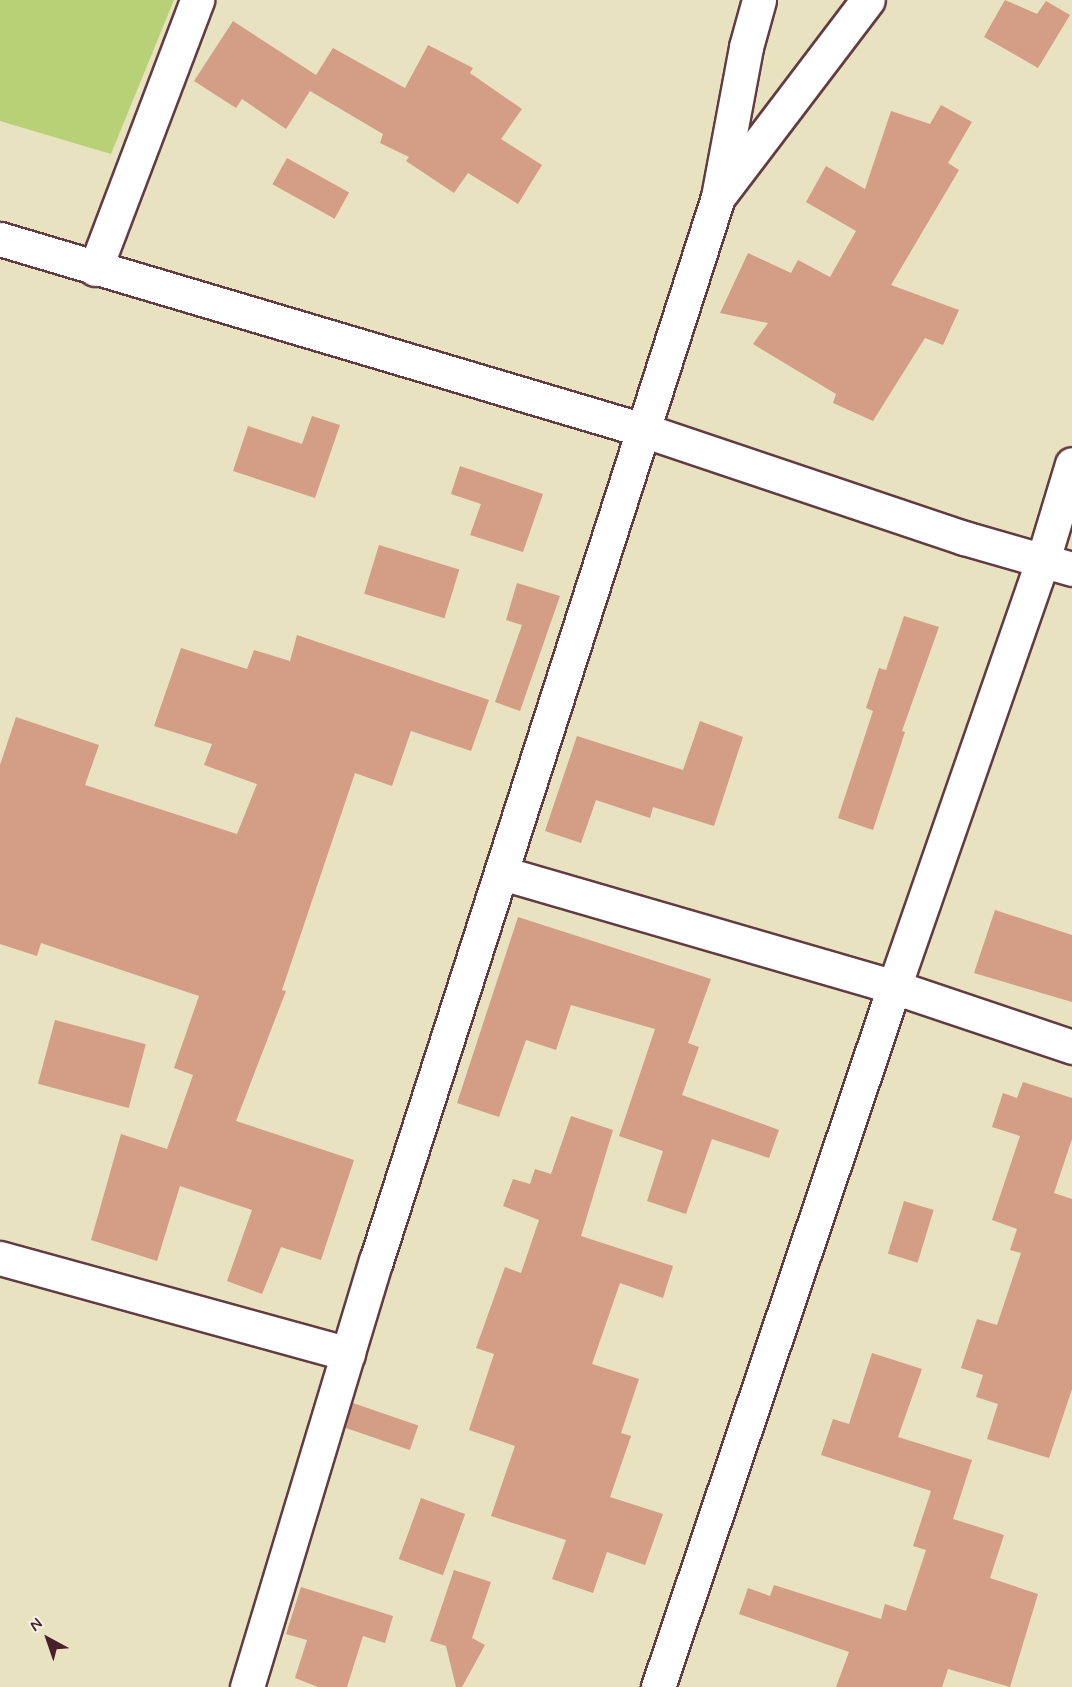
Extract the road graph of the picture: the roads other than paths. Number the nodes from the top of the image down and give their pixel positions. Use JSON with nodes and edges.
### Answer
{"nodes":[{"id":1,"x":197,"y":0,"type":"edge"},
{"id":2,"x":759,"y":0,"type":"edge"},
{"id":3,"x":868,"y":0,"type":"edge"},
{"id":4,"x":718,"y":197,"type":"junction"},
{"id":5,"x":0,"y":239,"type":"edge"},
{"id":6,"x":95,"y":268,"type":"junction"},
{"id":7,"x":643,"y":430,"type":"junction"},
{"id":8,"x":1072,"y":464,"type":"edge"},
{"id":9,"x":1058,"y":564,"type":"edge"},
{"id":10,"x":502,"y":873,"type":"junction"},
{"id":11,"x":894,"y":987,"type":"junction"},
{"id":12,"x":1072,"y":1047,"type":"edge"},
{"id":13,"x":0,"y":1258,"type":"edge"},
{"id":14,"x":348,"y":1354,"type":"junction"},
{"id":15,"x":247,"y":1687,"type":"edge"},
{"id":16,"x":658,"y":1687,"type":"edge"}],
"edges":[{"from":1,"to":6,"type":"street"},
{"from":2,"to":4,"type":"street"},
{"from":3,"to":4,"type":"street"},
{"from":4,"to":7,"type":"street"},
{"from":5,"to":6,"type":"street"},
{"from":6,"to":7,"type":"street"},
{"from":7,"to":9,"type":"street"},
{"from":7,"to":10,"type":"street"},
{"from":8,"to":9,"type":"street"},
{"from":9,"to":11,"type":"street"},
{"from":10,"to":11,"type":"street"},
{"from":10,"to":14,"type":"street"},
{"from":11,"to":12,"type":"street"},
{"from":11,"to":16,"type":"street"},
{"from":13,"to":14,"type":"street"},
{"from":14,"to":15,"type":"street"}]}
